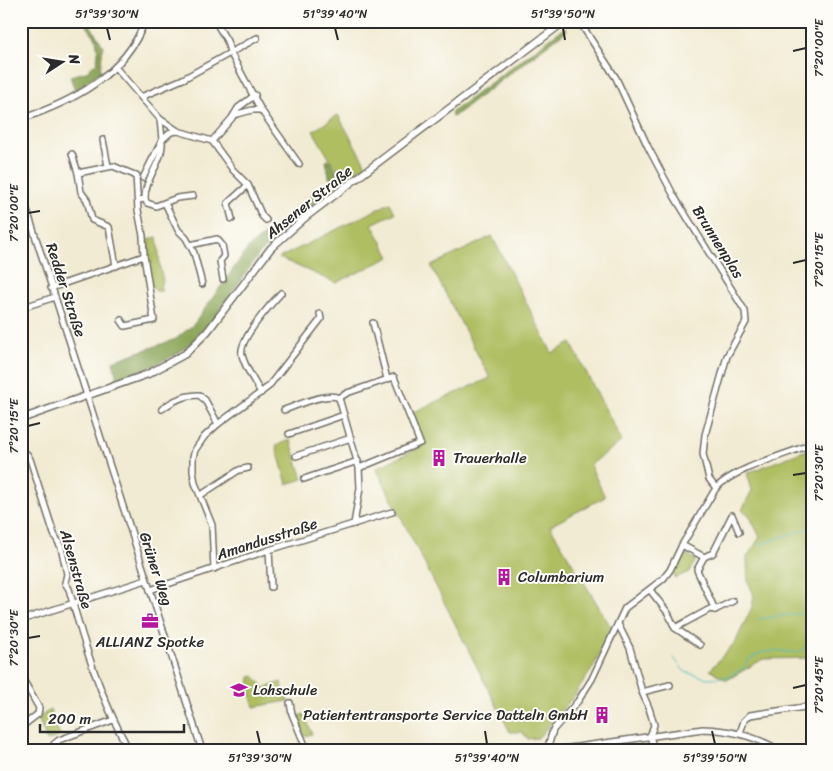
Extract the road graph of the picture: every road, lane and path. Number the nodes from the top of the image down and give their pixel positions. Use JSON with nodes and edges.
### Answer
{"nodes":[{"id":1,"x":144,"y":21,"type":"edge"},
{"id":2,"x":215,"y":21,"type":"edge"},
{"id":3,"x":565,"y":21,"type":"edge"},
{"id":4,"x":580,"y":21,"type":"edge"},
{"id":5,"x":257,"y":38,"type":"dead end"},
{"id":6,"x":230,"y":52,"type":"junction"},
{"id":7,"x":115,"y":67,"type":"junction"},
{"id":8,"x":255,"y":95,"type":"junction"},
{"id":9,"x":141,"y":96,"type":"junction"},
{"id":10,"x":261,"y":110,"type":"junction"},
{"id":11,"x":234,"y":115,"type":"junction"},
{"id":12,"x":21,"y":119,"type":"edge"},
{"id":13,"x":160,"y":119,"type":"junction"},
{"id":14,"x":178,"y":131,"type":"junction"},
{"id":15,"x":103,"y":140,"type":"dead end"},
{"id":16,"x":162,"y":140,"type":"junction"},
{"id":17,"x":212,"y":141,"type":"junction"},
{"id":18,"x":72,"y":154,"type":"dead end"},
{"id":19,"x":299,"y":164,"type":"dead end"},
{"id":20,"x":108,"y":166,"type":"junction"},
{"id":21,"x":78,"y":173,"type":"junction"},
{"id":22,"x":136,"y":175,"type":"junction"},
{"id":23,"x":146,"y":180,"type":"junction"},
{"id":24,"x":248,"y":185,"type":"junction"},
{"id":25,"x":21,"y":192,"type":"edge"},
{"id":26,"x":193,"y":196,"type":"dead end"},
{"id":27,"x":145,"y":199,"type":"junction"},
{"id":28,"x":138,"y":200,"type":"junction"},
{"id":29,"x":165,"y":203,"type":"junction"},
{"id":30,"x":232,"y":219,"type":"dead end"},
{"id":31,"x":266,"y":220,"type":"dead end"},
{"id":32,"x":190,"y":245,"type":"junction"},
{"id":33,"x":144,"y":256,"type":"junction"},
{"id":34,"x":116,"y":266,"type":"junction"},
{"id":35,"x":223,"y":279,"type":"dead end"},
{"id":36,"x":202,"y":284,"type":"dead end"},
{"id":37,"x":52,"y":288,"type":"junction"},
{"id":38,"x":281,"y":293,"type":"dead end"},
{"id":39,"x":54,"y":297,"type":"junction"},
{"id":40,"x":21,"y":308,"type":"edge"},
{"id":41,"x":320,"y":314,"type":"dead end"},
{"id":42,"x":121,"y":320,"type":"dead end"},
{"id":43,"x":373,"y":323,"type":"dead end"},
{"id":44,"x":387,"y":378,"type":"junction"},
{"id":45,"x":262,"y":393,"type":"junction"},
{"id":46,"x":87,"y":396,"type":"junction"},
{"id":47,"x":339,"y":398,"type":"junction"},
{"id":48,"x":162,"y":409,"type":"dead end"},
{"id":49,"x":284,"y":410,"type":"dead end"},
{"id":50,"x":344,"y":415,"type":"junction"},
{"id":51,"x":21,"y":419,"type":"edge"},
{"id":52,"x":218,"y":424,"type":"junction"},
{"id":53,"x":289,"y":434,"type":"dead end"},
{"id":54,"x":351,"y":438,"type":"junction"},
{"id":55,"x":812,"y":444,"type":"edge"},
{"id":56,"x":21,"y":453,"type":"edge"},
{"id":57,"x":296,"y":456,"type":"dead end"},
{"id":58,"x":358,"y":461,"type":"junction"},
{"id":59,"x":248,"y":468,"type":"dead end"},
{"id":60,"x":359,"y":468,"type":"junction"},
{"id":61,"x":304,"y":479,"type":"dead end"},
{"id":62,"x":716,"y":488,"type":"junction"},
{"id":63,"x":200,"y":495,"type":"junction"},
{"id":64,"x":392,"y":512,"type":"dead end"},
{"id":65,"x":354,"y":524,"type":"junction"},
{"id":66,"x":739,"y":532,"type":"dead end"},
{"id":67,"x":682,"y":545,"type":"junction"},
{"id":68,"x":269,"y":550,"type":"junction"},
{"id":69,"x":704,"y":557,"type":"junction"},
{"id":70,"x":214,"y":569,"type":"junction"},
{"id":71,"x":146,"y":580,"type":"junction"},
{"id":72,"x":271,"y":587,"type":"dead end"},
{"id":73,"x":150,"y":590,"type":"junction"},
{"id":74,"x":650,"y":590,"type":"junction"},
{"id":75,"x":733,"y":601,"type":"dead end"},
{"id":76,"x":73,"y":604,"type":"junction"},
{"id":77,"x":715,"y":610,"type":"junction"},
{"id":78,"x":21,"y":620,"type":"edge"},
{"id":79,"x":618,"y":624,"type":"junction"},
{"id":80,"x":675,"y":628,"type":"junction"},
{"id":81,"x":700,"y":645,"type":"dead end"},
{"id":82,"x":21,"y":676,"type":"edge"},
{"id":83,"x":670,"y":685,"type":"dead end"},
{"id":84,"x":642,"y":692,"type":"junction"},
{"id":85,"x":290,"y":703,"type":"dead end"},
{"id":86,"x":812,"y":706,"type":"edge"},
{"id":87,"x":113,"y":720,"type":"junction"},
{"id":88,"x":21,"y":727,"type":"edge"},
{"id":89,"x":740,"y":734,"type":"junction"},
{"id":90,"x":650,"y":736,"type":"junction"},
{"id":91,"x":54,"y":747,"type":"edge"},
{"id":92,"x":573,"y":748,"type":"edge"},
{"id":93,"x":129,"y":750,"type":"edge"},
{"id":94,"x":202,"y":750,"type":"edge"},
{"id":95,"x":307,"y":750,"type":"edge"},
{"id":96,"x":547,"y":750,"type":"edge"},
{"id":97,"x":556,"y":750,"type":"edge"},
{"id":98,"x":654,"y":750,"type":"edge"},
{"id":99,"x":779,"y":750,"type":"edge"}],
"edges":[{"from":1,"to":7,"type":"street"},
{"from":2,"to":6,"type":"street"},
{"from":3,"to":46,"type":"main road","name":"Ahsener Straße"},
{"from":4,"to":62,"type":"street","name":"Brunnenplas"},
{"from":5,"to":6,"type":"street"},
{"from":6,"to":8,"type":"street"},
{"from":6,"to":9,"type":"street"},
{"from":7,"to":9,"type":"street"},
{"from":7,"to":12,"type":"street"},
{"from":8,"to":10,"type":"street"},
{"from":8,"to":11,"type":"street"},
{"from":9,"to":13,"type":"street"},
{"from":10,"to":11,"type":"street"},
{"from":10,"to":19,"type":"street"},
{"from":11,"to":17,"type":"street"},
{"from":13,"to":14,"type":"street"},
{"from":13,"to":16,"type":"street"},
{"from":14,"to":16,"type":"street"},
{"from":14,"to":17,"type":"street"},
{"from":15,"to":20,"type":"street"},
{"from":16,"to":23,"type":"street"},
{"from":17,"to":24,"type":"street"},
{"from":18,"to":21,"type":"street"},
{"from":20,"to":21,"type":"street"},
{"from":20,"to":22,"type":"street"},
{"from":21,"to":34,"type":"street"},
{"from":22,"to":23,"type":"street"},
{"from":22,"to":28,"type":"street"},
{"from":23,"to":27,"type":"street"},
{"from":24,"to":30,"type":"street"},
{"from":24,"to":31,"type":"street"},
{"from":25,"to":37,"type":"street","name":"Redder Straße"},
{"from":26,"to":29,"type":"street"},
{"from":27,"to":28,"type":"street"},
{"from":27,"to":29,"type":"street"},
{"from":28,"to":33,"type":"street"},
{"from":29,"to":32,"type":"street"},
{"from":32,"to":35,"type":"street"},
{"from":32,"to":36,"type":"street"},
{"from":33,"to":34,"type":"street"},
{"from":33,"to":42,"type":"street"},
{"from":34,"to":37,"type":"street"},
{"from":37,"to":39,"type":"street","name":"Redder Straße"},
{"from":38,"to":45,"type":"street"},
{"from":39,"to":40,"type":"street"},
{"from":39,"to":46,"type":"street","name":"Redder Straße"},
{"from":41,"to":45,"type":"street"},
{"from":43,"to":44,"type":"street"},
{"from":44,"to":47,"type":"street"},
{"from":44,"to":60,"type":"street"},
{"from":45,"to":52,"type":"street"},
{"from":46,"to":51,"type":"main road","name":"Ahsener Straße"},
{"from":46,"to":71,"type":"street","name":"Grüner Weg"},
{"from":47,"to":49,"type":"street"},
{"from":47,"to":50,"type":"street"},
{"from":48,"to":52,"type":"street"},
{"from":50,"to":53,"type":"street"},
{"from":50,"to":54,"type":"street"},
{"from":52,"to":63,"type":"street"},
{"from":54,"to":57,"type":"street"},
{"from":54,"to":58,"type":"street"},
{"from":55,"to":62,"type":"street"},
{"from":56,"to":76,"type":"street","name":"Alsenstraße"},
{"from":58,"to":60,"type":"street"},
{"from":58,"to":61,"type":"street"},
{"from":59,"to":63,"type":"street"},
{"from":60,"to":65,"type":"street"},
{"from":62,"to":67,"type":"street"},
{"from":63,"to":70,"type":"street"},
{"from":64,"to":65,"type":"street","name":"Amandusstraße"},
{"from":65,"to":68,"type":"street","name":"Amandusstraße"},
{"from":66,"to":69,"type":"street"},
{"from":67,"to":69,"type":"street"},
{"from":67,"to":74,"type":"street"},
{"from":68,"to":70,"type":"street","name":"Amandusstraße"},
{"from":68,"to":72,"type":"street"},
{"from":69,"to":77,"type":"street"},
{"from":70,"to":73,"type":"street","name":"Amandusstraße"},
{"from":71,"to":73,"type":"street","name":"Grüner Weg"},
{"from":71,"to":76,"type":"street"},
{"from":73,"to":94,"type":"street","name":"Grüner Weg"},
{"from":74,"to":79,"type":"street"},
{"from":74,"to":80,"type":"street"},
{"from":75,"to":77,"type":"street"},
{"from":76,"to":78,"type":"street"},
{"from":76,"to":87,"type":"street","name":"Alsenstraße"},
{"from":77,"to":80,"type":"street"},
{"from":79,"to":84,"type":"street"},
{"from":79,"to":96,"type":"street"},
{"from":80,"to":81,"type":"street"},
{"from":82,"to":88,"type":"street"},
{"from":83,"to":84,"type":"street"},
{"from":84,"to":90,"type":"street"},
{"from":85,"to":95,"type":"street"},
{"from":86,"to":89,"type":"street"},
{"from":87,"to":91,"type":"street"},
{"from":87,"to":93,"type":"street","name":"Alsenstraße"},
{"from":89,"to":90,"type":"street"},
{"from":89,"to":99,"type":"street"},
{"from":90,"to":92,"type":"street"},
{"from":90,"to":98,"type":"street"},
{"from":92,"to":97,"type":"street"}]}
